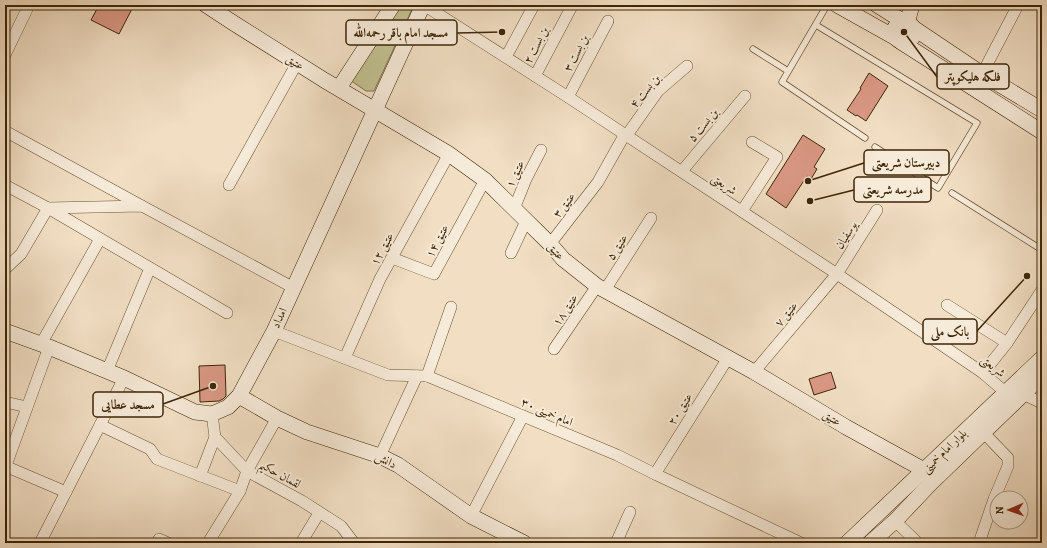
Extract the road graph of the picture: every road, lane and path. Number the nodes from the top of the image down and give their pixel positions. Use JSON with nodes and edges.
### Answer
{"nodes":[{"id":1,"x":29,"y":5,"type":"edge"},
{"id":2,"x":206,"y":5,"type":"edge"},
{"id":3,"x":393,"y":5,"type":"edge"},
{"id":4,"x":423,"y":5,"type":"edge"},
{"id":5,"x":534,"y":5,"type":"edge"},
{"id":6,"x":827,"y":5,"type":"edge"},
{"id":7,"x":837,"y":5,"type":"edge"},
{"id":8,"x":877,"y":5,"type":"edge"},
{"id":9,"x":912,"y":5,"type":"edge"},
{"id":10,"x":1018,"y":5,"type":"edge"},
{"id":11,"x":572,"y":6,"type":"dead end"},
{"id":12,"x":608,"y":21,"type":"dead end"},
{"id":13,"x":908,"y":24,"type":"junction"},
{"id":14,"x":816,"y":25,"type":"junction"},
{"id":15,"x":899,"y":40,"type":"junction"},
{"id":16,"x":753,"y":50,"type":"dead end"},
{"id":17,"x":5,"y":55,"type":"edge"},
{"id":18,"x":506,"y":57,"type":"junction"},
{"id":19,"x":297,"y":63,"type":"junction"},
{"id":20,"x":687,"y":66,"type":"dead end"},
{"id":21,"x":788,"y":71,"type":"junction"},
{"id":22,"x":982,"y":74,"type":"junction"},
{"id":23,"x":535,"y":76,"type":"junction"},
{"id":24,"x":339,"y":88,"type":"junction"},
{"id":25,"x":745,"y":96,"type":"dead end"},
{"id":26,"x":568,"y":97,"type":"junction"},
{"id":27,"x":375,"y":110,"type":"junction"},
{"id":28,"x":1042,"y":110,"type":"edge"},
{"id":29,"x":5,"y":131,"type":"edge"},
{"id":30,"x":1042,"y":132,"type":"edge"},
{"id":31,"x":626,"y":135,"type":"junction"},
{"id":32,"x":865,"y":138,"type":"dead end"},
{"id":33,"x":752,"y":142,"type":"dead end"},
{"id":34,"x":875,"y":147,"type":"dead end"},
{"id":35,"x":540,"y":150,"type":"dead end"},
{"id":36,"x":449,"y":154,"type":"junction"},
{"id":37,"x":682,"y":171,"type":"junction"},
{"id":38,"x":485,"y":180,"type":"junction"},
{"id":39,"x":598,"y":182,"type":"joint"},
{"id":40,"x":5,"y":185,"type":"edge"},
{"id":41,"x":228,"y":185,"type":"dead end"},
{"id":42,"x":952,"y":193,"type":"dead end"},
{"id":43,"x":142,"y":206,"type":"junction"},
{"id":44,"x":48,"y":208,"type":"junction"},
{"id":45,"x":514,"y":209,"type":"junction"},
{"id":46,"x":877,"y":210,"type":"dead end"},
{"id":47,"x":742,"y":211,"type":"junction"},
{"id":48,"x":652,"y":218,"type":"dead end"},
{"id":49,"x":526,"y":221,"type":"junction"},
{"id":50,"x":100,"y":239,"type":"junction"},
{"id":51,"x":550,"y":244,"type":"junction"},
{"id":52,"x":1042,"y":244,"type":"edge"},
{"id":53,"x":511,"y":253,"type":"dead end"},
{"id":54,"x":392,"y":258,"type":"junction"},
{"id":55,"x":150,"y":268,"type":"junction"},
{"id":56,"x":5,"y":269,"type":"edge"},
{"id":57,"x":837,"y":274,"type":"junction"},
{"id":58,"x":294,"y":288,"type":"junction"},
{"id":59,"x":601,"y":288,"type":"junction"},
{"id":60,"x":1042,"y":290,"type":"edge"},
{"id":61,"x":947,"y":305,"type":"dead end"},
{"id":62,"x":452,"y":307,"type":"dead end"},
{"id":63,"x":227,"y":313,"type":"dead end"},
{"id":64,"x":5,"y":331,"type":"edge"},
{"id":65,"x":274,"y":331,"type":"junction"},
{"id":66,"x":1007,"y":343,"type":"junction"},
{"id":67,"x":45,"y":346,"type":"junction"},
{"id":68,"x":554,"y":349,"type":"dead end"},
{"id":69,"x":345,"y":358,"type":"junction"},
{"id":70,"x":728,"y":358,"type":"junction"},
{"id":71,"x":1042,"y":358,"type":"edge"},
{"id":72,"x":107,"y":371,"type":"junction"},
{"id":73,"x":754,"y":372,"type":"junction"},
{"id":74,"x":982,"y":373,"type":"junction"},
{"id":75,"x":422,"y":376,"type":"junction"},
{"id":76,"x":1042,"y":376,"type":"edge"},
{"id":77,"x":124,"y":378,"type":"junction"},
{"id":78,"x":1005,"y":392,"type":"junction"},
{"id":79,"x":1023,"y":394,"type":"junction"},
{"id":80,"x":239,"y":396,"type":"junction"},
{"id":81,"x":5,"y":402,"type":"edge"},
{"id":82,"x":1042,"y":403,"type":"edge"},
{"id":83,"x":27,"y":407,"type":"junction"},
{"id":84,"x":212,"y":414,"type":"junction"},
{"id":85,"x":522,"y":416,"type":"junction"},
{"id":86,"x":277,"y":418,"type":"junction"},
{"id":87,"x":100,"y":424,"type":"junction"},
{"id":88,"x":983,"y":432,"type":"junction"},
{"id":89,"x":215,"y":437,"type":"junction"},
{"id":90,"x":380,"y":456,"type":"junction"},
{"id":91,"x":5,"y":467,"type":"edge"},
{"id":92,"x":247,"y":471,"type":"junction"},
{"id":93,"x":655,"y":474,"type":"junction"},
{"id":94,"x":929,"y":475,"type":"junction"},
{"id":95,"x":200,"y":476,"type":"junction"},
{"id":96,"x":240,"y":491,"type":"junction"},
{"id":97,"x":66,"y":492,"type":"junction"},
{"id":98,"x":630,"y":512,"type":"dead end"},
{"id":99,"x":319,"y":513,"type":"junction"},
{"id":100,"x":471,"y":516,"type":"junction"},
{"id":101,"x":895,"y":521,"type":"junction"},
{"id":102,"x":518,"y":542,"type":"edge"},
{"id":103,"x":40,"y":543,"type":"edge"},
{"id":104,"x":208,"y":543,"type":"edge"},
{"id":105,"x":301,"y":543,"type":"edge"},
{"id":106,"x":354,"y":543,"type":"edge"},
{"id":107,"x":616,"y":543,"type":"edge"},
{"id":108,"x":801,"y":543,"type":"edge"},
{"id":109,"x":847,"y":543,"type":"edge"},
{"id":110,"x":870,"y":543,"type":"edge"},
{"id":111,"x":918,"y":543,"type":"edge"},
{"id":112,"x":979,"y":543,"type":"edge"}],
"edges":[{"from":1,"to":17,"type":"street"},
{"from":2,"to":19,"type":"street","name":"عتیق"},
{"from":3,"to":24,"type":"street"},
{"from":4,"to":18,"type":"street","name":"شریعتی"},
{"from":4,"to":27,"type":"street","name":"امداد"},
{"from":5,"to":18,"type":"street"},
{"from":6,"to":14,"type":"lane"},
{"from":7,"to":15,"type":"street"},
{"from":8,"to":13,"type":"street"},
{"from":9,"to":13,"type":"street"},
{"from":10,"to":22,"type":"street"},
{"from":11,"to":23,"type":"street","name":"بن بست ۲"},
{"from":12,"to":26,"type":"street","name":"بن بست ۳"},
{"from":13,"to":15,"type":"street"},
{"from":13,"to":22,"type":"street"},
{"from":14,"to":21,"type":"lane"},
{"from":14,"to":34,"type":"lane"},
{"from":15,"to":30,"type":"street"},
{"from":16,"to":21,"type":"lane"},
{"from":18,"to":23,"type":"street","name":"شریعتی"},
{"from":19,"to":24,"type":"street","name":"عتیق"},
{"from":19,"to":41,"type":"street"},
{"from":20,"to":31,"type":"street","name":"بن بست ۴"},
{"from":21,"to":32,"type":"lane"},
{"from":22,"to":28,"type":"street"},
{"from":23,"to":26,"type":"street","name":"شریعتی"},
{"from":24,"to":27,"type":"street","name":"عتیق"},
{"from":25,"to":37,"type":"street","name":"بن بست ۵"},
{"from":26,"to":31,"type":"street","name":"شریعتی"},
{"from":27,"to":36,"type":"street","name":"عتیق"},
{"from":27,"to":58,"type":"street","name":"امداد"},
{"from":29,"to":43,"type":"street"},
{"from":31,"to":37,"type":"street","name":"شریعتی"},
{"from":31,"to":39,"type":"street","name":"بن بست ۴"},
{"from":33,"to":47,"type":"street"},
{"from":35,"to":45,"type":"street","name":"عتیق ۱"},
{"from":36,"to":38,"type":"street","name":"عتیق"},
{"from":36,"to":54,"type":"street","name":"عتیق ۱۲"},
{"from":37,"to":47,"type":"street","name":"شریعتی"},
{"from":38,"to":45,"type":"street","name":"عتیق"},
{"from":38,"to":54,"type":"street","name":"عتیق ۱۴"},
{"from":39,"to":51,"type":"street","name":"عتیق ۳"},
{"from":40,"to":44,"type":"street"},
{"from":42,"to":52,"type":"lane"},
{"from":43,"to":44,"type":"street"},
{"from":43,"to":58,"type":"street"},
{"from":44,"to":50,"type":"street"},
{"from":44,"to":56,"type":"street"},
{"from":45,"to":49,"type":"street","name":"عتیق"},
{"from":46,"to":57,"type":"street","name":"یوسفیان"},
{"from":47,"to":57,"type":"street","name":"شریعتی"},
{"from":48,"to":59,"type":"street","name":"عتیق ۵"},
{"from":49,"to":51,"type":"street","name":"عتیق"},
{"from":49,"to":53,"type":"street"},
{"from":50,"to":55,"type":"street"},
{"from":50,"to":67,"type":"street"},
{"from":51,"to":59,"type":"street","name":"عتیق"},
{"from":54,"to":69,"type":"street","name":"عتیق ۱۲"},
{"from":55,"to":63,"type":"street"},
{"from":55,"to":72,"type":"street"},
{"from":57,"to":73,"type":"street","name":"عتیق ۷"},
{"from":57,"to":74,"type":"street","name":"شریعتی"},
{"from":58,"to":65,"type":"street","name":"امداد"},
{"from":59,"to":68,"type":"street","name":"عتیق ۱۸"},
{"from":59,"to":70,"type":"street","name":"عتیق"},
{"from":60,"to":66,"type":"street"},
{"from":61,"to":66,"type":"street"},
{"from":62,"to":75,"type":"street"},
{"from":64,"to":67,"type":"street"},
{"from":65,"to":69,"type":"street","name":"امام خمینی ۳۰"},
{"from":65,"to":80,"type":"street","name":"امداد"},
{"from":66,"to":74,"type":"street"},
{"from":67,"to":72,"type":"street"},
{"from":67,"to":83,"type":"street"},
{"from":69,"to":75,"type":"street","name":"امام خمینی ۳۰"},
{"from":70,"to":73,"type":"street","name":"عتیق"},
{"from":70,"to":93,"type":"street","name":"عتیق ۲۰"},
{"from":71,"to":78,"type":"street","name":"بلوار امام خمینی"},
{"from":72,"to":77,"type":"street"},
{"from":73,"to":94,"type":"street","name":"عتیق"},
{"from":74,"to":78,"type":"street","name":"شریعتی"},
{"from":75,"to":85,"type":"street","name":"امام خمینی ۳۰"},
{"from":75,"to":90,"type":"street"},
{"from":76,"to":79,"type":"street","name":"بلوار امام خمینی"},
{"from":77,"to":84,"type":"street"},
{"from":77,"to":87,"type":"street"},
{"from":78,"to":94,"type":"street","name":"بلوار امام خمینی"},
{"from":79,"to":82,"type":"street"},
{"from":79,"to":88,"type":"street","name":"بلوار امام خمینی"},
{"from":80,"to":84,"type":"street","name":"امداد"},
{"from":80,"to":86,"type":"street","name":"دانش"},
{"from":81,"to":83,"type":"street"},
{"from":83,"to":91,"type":"street"},
{"from":84,"to":89,"type":"street"},
{"from":85,"to":93,"type":"street","name":"امام خمینی ۳۰"},
{"from":85,"to":100,"type":"street"},
{"from":86,"to":90,"type":"street","name":"دانش"},
{"from":86,"to":92,"type":"street"},
{"from":87,"to":95,"type":"street"},
{"from":87,"to":97,"type":"street"},
{"from":88,"to":94,"type":"street","name":"بلوار امام خمینی"},
{"from":88,"to":112,"type":"street"},
{"from":89,"to":92,"type":"street","name":"لقمان حکیم"},
{"from":89,"to":95,"type":"street"},
{"from":90,"to":100,"type":"street","name":"دانش"},
{"from":91,"to":97,"type":"street"},
{"from":92,"to":96,"type":"street"},
{"from":92,"to":99,"type":"street","name":"لقمان حکیم"},
{"from":93,"to":108,"type":"street","name":"امام خمینی ۳۰"},
{"from":94,"to":101,"type":"street","name":"بلوار امام خمینی"},
{"from":94,"to":109,"type":"street","name":"بلوار امام خمینی"},
{"from":95,"to":96,"type":"street"},
{"from":96,"to":104,"type":"street"},
{"from":97,"to":103,"type":"street"},
{"from":98,"to":107,"type":"street"},
{"from":99,"to":105,"type":"street"},
{"from":99,"to":106,"type":"street","name":"لقمان حکیم"},
{"from":100,"to":102,"type":"street","name":"دانش"},
{"from":101,"to":110,"type":"street","name":"بلوار امام خمینی"},
{"from":101,"to":111,"type":"street"}]}
